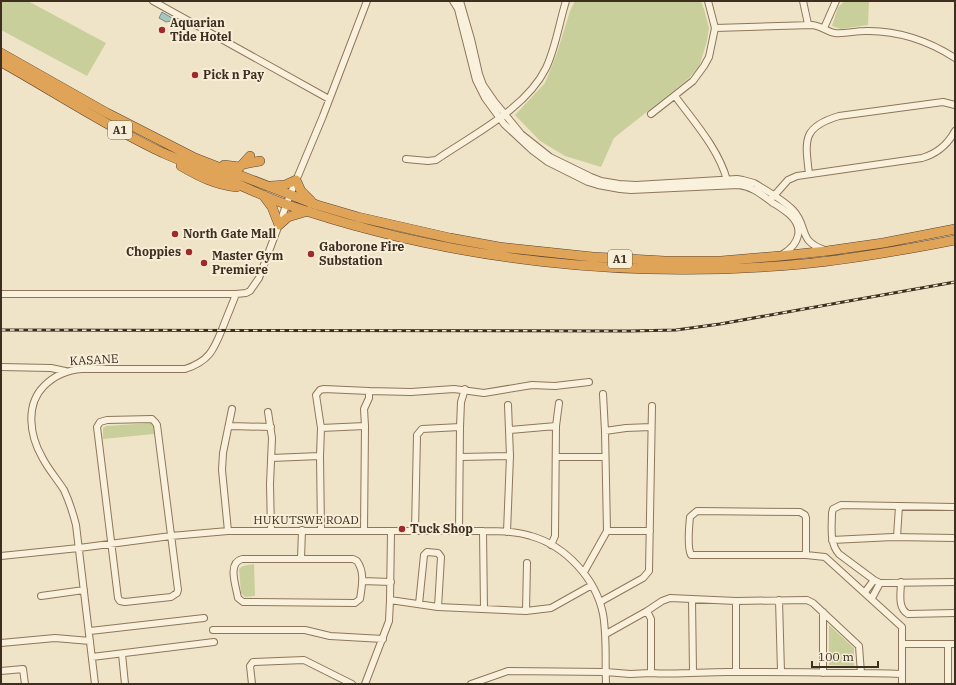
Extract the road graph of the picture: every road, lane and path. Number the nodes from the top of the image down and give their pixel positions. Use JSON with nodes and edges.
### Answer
{"nodes":[{"id":1,"x":153,"y":1,"type":"edge"},
{"id":2,"x":367,"y":1,"type":"edge"},
{"id":3,"x":453,"y":1,"type":"edge"},
{"id":4,"x":460,"y":1,"type":"edge"},
{"id":5,"x":566,"y":1,"type":"edge"},
{"id":6,"x":708,"y":1,"type":"edge"},
{"id":7,"x":803,"y":1,"type":"edge"},
{"id":8,"x":836,"y":1,"type":"edge"},
{"id":9,"x":808,"y":24,"type":"junction"},
{"id":10,"x":715,"y":28,"type":"junction"},
{"id":11,"x":824,"y":28,"type":"junction"},
{"id":12,"x":1,"y":53,"type":"edge"},
{"id":13,"x":955,"y":58,"type":"edge"},
{"id":14,"x":1,"y":62,"type":"edge"},
{"id":15,"x":675,"y":96,"type":"junction"},
{"id":16,"x":329,"y":99,"type":"junction"},
{"id":17,"x":955,"y":105,"type":"edge"},
{"id":18,"x":651,"y":114,"type":"dead end"},
{"id":19,"x":502,"y":117,"type":"junction"},
{"id":20,"x":955,"y":131,"type":"edge"},
{"id":21,"x":250,"y":156,"type":"dead end"},
{"id":22,"x":196,"y":158,"type":"junction"},
{"id":23,"x":406,"y":159,"type":"dead end"},
{"id":24,"x":260,"y":161,"type":"dead end"},
{"id":25,"x":244,"y":164,"type":"junction"},
{"id":26,"x":809,"y":174,"type":"junction"},
{"id":27,"x":296,"y":180,"type":"junction"},
{"id":28,"x":727,"y":180,"type":"junction"},
{"id":29,"x":269,"y":187,"type":"junction"},
{"id":30,"x":263,"y":195,"type":"junction"},
{"id":31,"x":290,"y":195,"type":"junction"},
{"id":32,"x":772,"y":198,"type":"junction"},
{"id":33,"x":287,"y":204,"type":"junction"},
{"id":34,"x":317,"y":205,"type":"junction"},
{"id":35,"x":308,"y":211,"type":"junction"},
{"id":36,"x":279,"y":226,"type":"junction"},
{"id":37,"x":955,"y":229,"type":"edge"},
{"id":38,"x":955,"y":240,"type":"edge"},
{"id":39,"x":827,"y":251,"type":"junction"},
{"id":40,"x":780,"y":256,"type":"junction"},
{"id":41,"x":1,"y":294,"type":"edge"},
{"id":42,"x":236,"y":294,"type":"junction"},
{"id":43,"x":1,"y":367,"type":"edge"},
{"id":44,"x":65,"y":371,"type":"junction"},
{"id":45,"x":589,"y":382,"type":"dead end"},
{"id":46,"x":465,"y":390,"type":"junction"},
{"id":47,"x":369,"y":391,"type":"junction"},
{"id":48,"x":603,"y":394,"type":"dead end"},
{"id":49,"x":559,"y":403,"type":"dead end"},
{"id":50,"x":508,"y":405,"type":"dead end"},
{"id":51,"x":652,"y":406,"type":"dead end"},
{"id":52,"x":232,"y":409,"type":"dead end"},
{"id":53,"x":268,"y":412,"type":"dead end"},
{"id":54,"x":230,"y":426,"type":"junction"},
{"id":55,"x":366,"y":426,"type":"junction"},
{"id":56,"x":556,"y":426,"type":"junction"},
{"id":57,"x":651,"y":426,"type":"junction"},
{"id":58,"x":271,"y":427,"type":"junction"},
{"id":59,"x":460,"y":427,"type":"junction"},
{"id":60,"x":321,"y":428,"type":"junction"},
{"id":61,"x":510,"y":430,"type":"junction"},
{"id":62,"x":605,"y":431,"type":"junction"},
{"id":63,"x":320,"y":456,"type":"junction"},
{"id":64,"x":510,"y":456,"type":"junction"},
{"id":65,"x":460,"y":457,"type":"junction"},
{"id":66,"x":605,"y":457,"type":"junction"},
{"id":67,"x":271,"y":458,"type":"junction"},
{"id":68,"x":556,"y":458,"type":"junction"},
{"id":69,"x":899,"y":506,"type":"junction"},
{"id":70,"x":955,"y":507,"type":"edge"},
{"id":71,"x":302,"y":530,"type":"junction"},
{"id":72,"x":321,"y":530,"type":"junction"},
{"id":73,"x":228,"y":531,"type":"junction"},
{"id":74,"x":271,"y":531,"type":"junction"},
{"id":75,"x":364,"y":531,"type":"junction"},
{"id":76,"x":415,"y":531,"type":"junction"},
{"id":77,"x":459,"y":531,"type":"junction"},
{"id":78,"x":483,"y":531,"type":"junction"},
{"id":79,"x":607,"y":531,"type":"junction"},
{"id":80,"x":650,"y":531,"type":"junction"},
{"id":81,"x":391,"y":532,"type":"junction"},
{"id":82,"x":507,"y":532,"type":"junction"},
{"id":83,"x":171,"y":536,"type":"junction"},
{"id":84,"x":897,"y":537,"type":"junction"},
{"id":85,"x":955,"y":538,"type":"edge"},
{"id":86,"x":832,"y":540,"type":"junction"},
{"id":87,"x":111,"y":544,"type":"junction"},
{"id":88,"x":551,"y":545,"type":"junction"},
{"id":89,"x":79,"y":548,"type":"junction"},
{"id":90,"x":806,"y":555,"type":"junction"},
{"id":91,"x":1,"y":556,"type":"edge"},
{"id":92,"x":301,"y":559,"type":"junction"},
{"id":93,"x":527,"y":563,"type":"dead end"},
{"id":94,"x":584,"y":572,"type":"junction"},
{"id":95,"x":362,"y":581,"type":"junction"},
{"id":96,"x":877,"y":581,"type":"junction"},
{"id":97,"x":391,"y":582,"type":"junction"},
{"id":98,"x":901,"y":582,"type":"junction"},
{"id":99,"x":955,"y":582,"type":"edge"},
{"id":100,"x":592,"y":585,"type":"junction"},
{"id":101,"x":84,"y":590,"type":"junction"},
{"id":102,"x":865,"y":592,"type":"junction"},
{"id":103,"x":41,"y":596,"type":"dead end"},
{"id":104,"x":692,"y":598,"type":"junction"},
{"id":105,"x":872,"y":598,"type":"junction"},
{"id":106,"x":390,"y":600,"type":"junction"},
{"id":107,"x":779,"y":600,"type":"junction"},
{"id":108,"x":736,"y":601,"type":"junction"},
{"id":109,"x":600,"y":602,"type":"junction"},
{"id":110,"x":419,"y":604,"type":"junction"},
{"id":111,"x":438,"y":607,"type":"junction"},
{"id":112,"x":484,"y":609,"type":"junction"},
{"id":113,"x":526,"y":611,"type":"junction"},
{"id":114,"x":647,"y":611,"type":"junction"},
{"id":115,"x":824,"y":612,"type":"junction"},
{"id":116,"x":955,"y":613,"type":"edge"},
{"id":117,"x":204,"y":618,"type":"dead end"},
{"id":118,"x":213,"y":630,"type":"dead end"},
{"id":119,"x":90,"y":631,"type":"junction"},
{"id":120,"x":606,"y":634,"type":"junction"},
{"id":121,"x":383,"y":639,"type":"junction"},
{"id":122,"x":90,"y":641,"type":"junction"},
{"id":123,"x":214,"y":642,"type":"dead end"},
{"id":124,"x":1,"y":643,"type":"edge"},
{"id":125,"x":903,"y":644,"type":"junction"},
{"id":126,"x":948,"y":644,"type":"junction"},
{"id":127,"x":955,"y":644,"type":"edge"},
{"id":128,"x":122,"y":654,"type":"junction"},
{"id":129,"x":92,"y":657,"type":"junction"},
{"id":130,"x":1,"y":671,"type":"edge"},
{"id":131,"x":606,"y":672,"type":"junction"},
{"id":132,"x":693,"y":672,"type":"junction"},
{"id":133,"x":736,"y":672,"type":"junction"},
{"id":134,"x":780,"y":672,"type":"junction"},
{"id":135,"x":651,"y":673,"type":"junction"},
{"id":136,"x":823,"y":673,"type":"junction"},
{"id":137,"x":861,"y":673,"type":"junction"},
{"id":138,"x":902,"y":674,"type":"junction"},
{"id":139,"x":25,"y":684,"type":"edge"},
{"id":140,"x":95,"y":684,"type":"edge"},
{"id":141,"x":125,"y":684,"type":"edge"},
{"id":142,"x":252,"y":684,"type":"edge"},
{"id":143,"x":351,"y":684,"type":"edge"},
{"id":144,"x":365,"y":684,"type":"edge"},
{"id":145,"x":470,"y":684,"type":"edge"},
{"id":146,"x":606,"y":684,"type":"edge"},
{"id":147,"x":902,"y":684,"type":"edge"},
{"id":148,"x":948,"y":684,"type":"edge"}],
"edges":[{"from":1,"to":16,"type":"street"},
{"from":2,"to":16,"type":"street"},
{"from":3,"to":19,"type":"street"},
{"from":4,"to":19,"type":"street"},
{"from":5,"to":19,"type":"street"},
{"from":6,"to":10,"type":"street"},
{"from":7,"to":9,"type":"street"},
{"from":8,"to":11,"type":"street"},
{"from":9,"to":10,"type":"street"},
{"from":9,"to":11,"type":"street"},
{"from":10,"to":15,"type":"street"},
{"from":11,"to":13,"type":"street"},
{"from":12,"to":22,"type":"highway","number":"A1"},
{"from":14,"to":30,"type":"highway","number":"A1"},
{"from":15,"to":18,"type":"street"},
{"from":15,"to":28,"type":"street"},
{"from":16,"to":27,"type":"street"},
{"from":17,"to":26,"type":"street"},
{"from":19,"to":23,"type":"street"},
{"from":19,"to":28,"type":"street"},
{"from":19,"to":32,"type":"street"},
{"from":20,"to":26,"type":"street"},
{"from":21,"to":25,"type":"highway"},
{"from":22,"to":25,"type":"highway"},
{"from":22,"to":29,"type":"highway","number":"A1"},
{"from":24,"to":25,"type":"highway"},
{"from":26,"to":32,"type":"street"},
{"from":27,"to":29,"type":"highway"},
{"from":27,"to":31,"type":"street"},
{"from":27,"to":34,"type":"highway"},
{"from":28,"to":32,"type":"street"},
{"from":29,"to":31,"type":"highway","number":"A1"},
{"from":30,"to":33,"type":"highway","number":"A1"},
{"from":30,"to":36,"type":"highway"},
{"from":31,"to":33,"type":"street"},
{"from":31,"to":34,"type":"highway","number":"A1"},
{"from":32,"to":39,"type":"street"},
{"from":32,"to":40,"type":"street"},
{"from":33,"to":35,"type":"highway","number":"A1"},
{"from":33,"to":36,"type":"street"},
{"from":34,"to":40,"type":"highway","number":"A1"},
{"from":35,"to":36,"type":"highway"},
{"from":35,"to":38,"type":"highway","number":"A1"},
{"from":36,"to":42,"type":"street"},
{"from":37,"to":39,"type":"highway","number":"A1"},
{"from":39,"to":40,"type":"highway","number":"A1"},
{"from":41,"to":42,"type":"street"},
{"from":42,"to":44,"type":"street","name":"KASANE"},
{"from":43,"to":44,"type":"street"},
{"from":44,"to":89,"type":"street","name":"KASANE"},
{"from":45,"to":46,"type":"street"},
{"from":46,"to":47,"type":"street"},
{"from":46,"to":59,"type":"street"},
{"from":47,"to":55,"type":"street"},
{"from":47,"to":60,"type":"street"},
{"from":48,"to":62,"type":"street"},
{"from":49,"to":56,"type":"street"},
{"from":50,"to":61,"type":"street"},
{"from":51,"to":57,"type":"street"},
{"from":52,"to":54,"type":"street"},
{"from":53,"to":58,"type":"street"},
{"from":54,"to":58,"type":"street"},
{"from":54,"to":73,"type":"street"},
{"from":55,"to":60,"type":"street"},
{"from":55,"to":75,"type":"street"},
{"from":56,"to":61,"type":"street"},
{"from":56,"to":68,"type":"street"},
{"from":57,"to":62,"type":"street"},
{"from":57,"to":80,"type":"street"},
{"from":58,"to":67,"type":"street"},
{"from":59,"to":65,"type":"street"},
{"from":59,"to":76,"type":"street"},
{"from":60,"to":63,"type":"street"},
{"from":61,"to":64,"type":"street"},
{"from":62,"to":66,"type":"street"},
{"from":63,"to":67,"type":"street"},
{"from":63,"to":72,"type":"street"},
{"from":64,"to":65,"type":"street"},
{"from":64,"to":82,"type":"street"},
{"from":65,"to":77,"type":"street"},
{"from":66,"to":68,"type":"street"},
{"from":66,"to":79,"type":"street"},
{"from":67,"to":74,"type":"street"},
{"from":68,"to":88,"type":"street"},
{"from":69,"to":70,"type":"street"},
{"from":69,"to":84,"type":"street"},
{"from":69,"to":86,"type":"street"},
{"from":71,"to":72,"type":"street","name":"HUKUTSWE ROAD"},
{"from":71,"to":74,"type":"street","name":"HUKUTSWE ROAD"},
{"from":71,"to":92,"type":"street"},
{"from":72,"to":75,"type":"street","name":"HUKUTSWE ROAD"},
{"from":73,"to":74,"type":"street","name":"HUKUTSWE ROAD"},
{"from":73,"to":83,"type":"street","name":"HUKUTSWE ROAD"},
{"from":75,"to":81,"type":"street","name":"HUKUTSWE ROAD"},
{"from":76,"to":77,"type":"street","name":"HUKUTSWE ROAD"},
{"from":76,"to":81,"type":"street","name":"HUKUTSWE ROAD"},
{"from":77,"to":78,"type":"street","name":"HUKUTSWE ROAD"},
{"from":78,"to":82,"type":"street","name":"HUKUTSWE ROAD"},
{"from":78,"to":112,"type":"street"},
{"from":79,"to":80,"type":"street"},
{"from":79,"to":94,"type":"street"},
{"from":80,"to":109,"type":"street"},
{"from":81,"to":97,"type":"street"},
{"from":82,"to":88,"type":"street","name":"HUKUTSWE ROAD"},
{"from":83,"to":87,"type":"street","name":"HUKUTSWE ROAD"},
{"from":83,"to":87,"type":"street"},
{"from":83,"to":87,"type":"street"},
{"from":84,"to":85,"type":"street"},
{"from":84,"to":86,"type":"street"},
{"from":86,"to":96,"type":"street"},
{"from":87,"to":89,"type":"street","name":"HUKUTSWE ROAD"},
{"from":88,"to":94,"type":"street","name":"HUKUTSWE ROAD"},
{"from":89,"to":91,"type":"street","name":"HUKUTSWE ROAD"},
{"from":89,"to":101,"type":"street","name":"KASANE"},
{"from":90,"to":90,"type":"street"},
{"from":90,"to":102,"type":"street"},
{"from":92,"to":95,"type":"street"},
{"from":92,"to":95,"type":"street"},
{"from":93,"to":113,"type":"street"},
{"from":94,"to":100,"type":"street","name":"HUKUTSWE ROAD"},
{"from":95,"to":97,"type":"street"},
{"from":96,"to":98,"type":"street"},
{"from":96,"to":102,"type":"street"},
{"from":96,"to":105,"type":"street"},
{"from":97,"to":106,"type":"street"},
{"from":98,"to":99,"type":"street"},
{"from":98,"to":116,"type":"street"},
{"from":100,"to":109,"type":"street","name":"HUKUTSWE ROAD"},
{"from":100,"to":113,"type":"street"},
{"from":101,"to":103,"type":"street"},
{"from":101,"to":119,"type":"street","name":"KASANE"},
{"from":102,"to":105,"type":"street"},
{"from":104,"to":108,"type":"street"},
{"from":104,"to":114,"type":"street"},
{"from":104,"to":132,"type":"street"},
{"from":105,"to":125,"type":"street"},
{"from":106,"to":110,"type":"street"},
{"from":106,"to":121,"type":"street"},
{"from":107,"to":108,"type":"street"},
{"from":107,"to":115,"type":"street"},
{"from":107,"to":134,"type":"street"},
{"from":108,"to":133,"type":"street"},
{"from":109,"to":120,"type":"street","name":"HUKUTSWE ROAD"},
{"from":110,"to":111,"type":"street"},
{"from":110,"to":111,"type":"street"},
{"from":111,"to":112,"type":"street"},
{"from":112,"to":113,"type":"street"},
{"from":114,"to":120,"type":"street"},
{"from":114,"to":135,"type":"street"},
{"from":115,"to":136,"type":"street"},
{"from":115,"to":137,"type":"street"},
{"from":117,"to":119,"type":"street"},
{"from":118,"to":121,"type":"street"},
{"from":119,"to":122,"type":"street","name":"KASANE"},
{"from":120,"to":131,"type":"street","name":"HUKUTSWE ROAD"},
{"from":121,"to":144,"type":"street"},
{"from":122,"to":124,"type":"street"},
{"from":122,"to":129,"type":"street","name":"KASANE"},
{"from":123,"to":128,"type":"street"},
{"from":125,"to":126,"type":"street"},
{"from":125,"to":138,"type":"street"},
{"from":126,"to":127,"type":"street"},
{"from":126,"to":148,"type":"street"},
{"from":128,"to":129,"type":"street"},
{"from":128,"to":141,"type":"street"},
{"from":129,"to":140,"type":"street","name":"KASANE"},
{"from":130,"to":139,"type":"street"},
{"from":131,"to":135,"type":"street"},
{"from":131,"to":145,"type":"street"},
{"from":131,"to":146,"type":"street","name":"HUKUTSWE ROAD"},
{"from":132,"to":133,"type":"street"},
{"from":132,"to":135,"type":"street"},
{"from":133,"to":134,"type":"street"},
{"from":134,"to":136,"type":"street"},
{"from":136,"to":137,"type":"street"},
{"from":137,"to":138,"type":"street"},
{"from":138,"to":147,"type":"street"},
{"from":142,"to":143,"type":"street"},
{"from":143,"to":144,"type":"street"}]}
